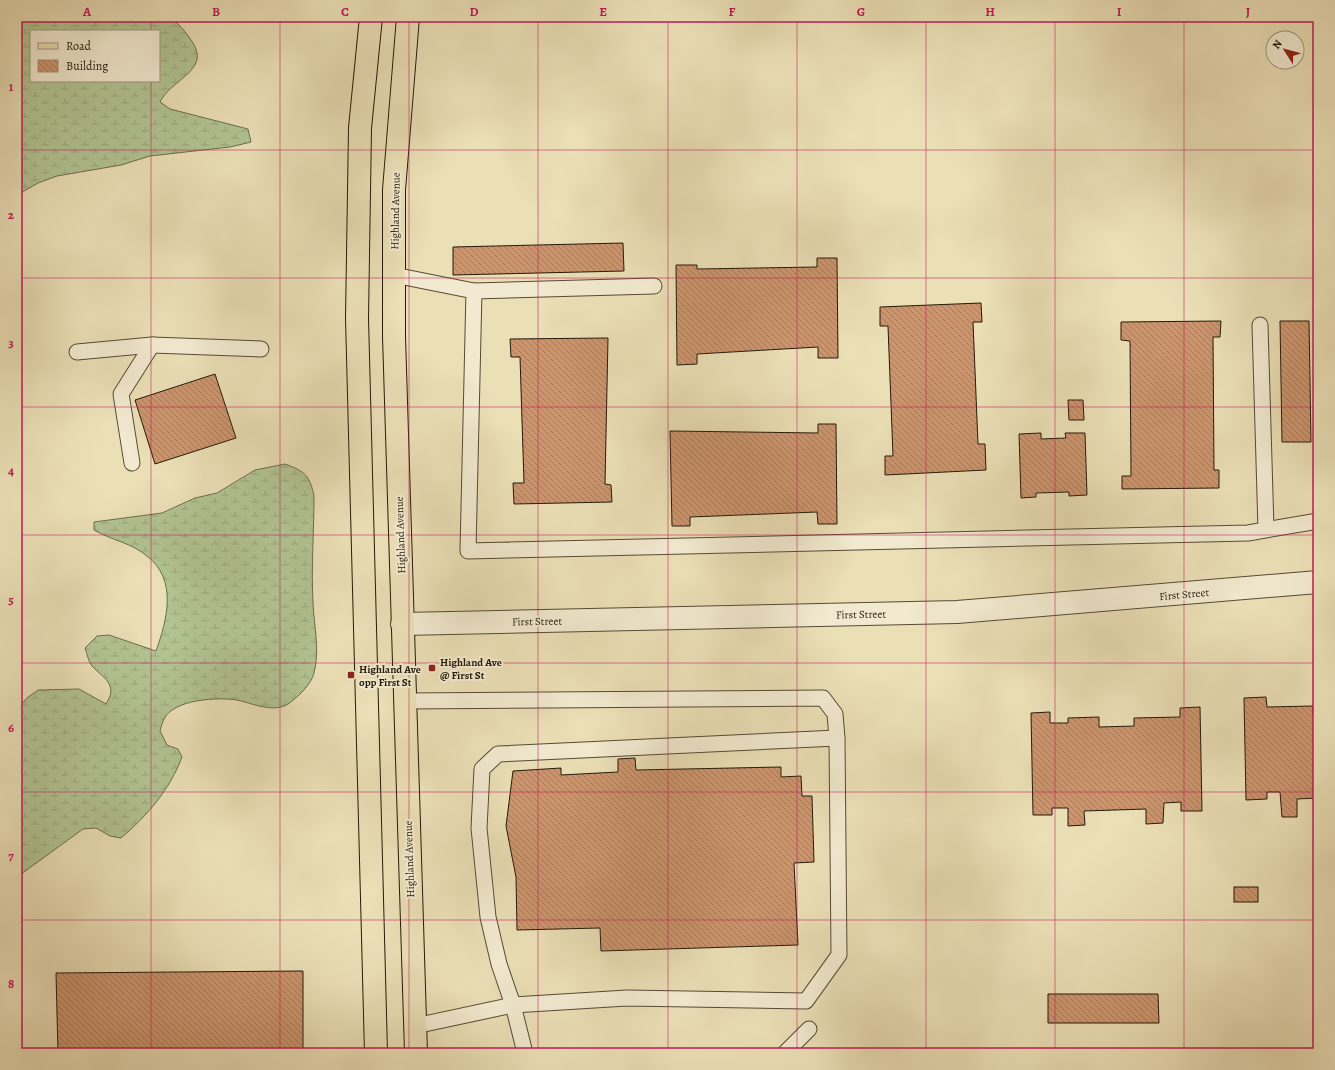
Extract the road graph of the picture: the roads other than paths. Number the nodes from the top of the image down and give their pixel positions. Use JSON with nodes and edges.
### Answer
{"nodes":[{"id":1,"x":371,"y":17,"type":"edge"},
{"id":2,"x":408,"y":17,"type":"edge"},
{"id":3,"x":394,"y":275,"type":"junction"},
{"id":4,"x":654,"y":286,"type":"dead end"},
{"id":5,"x":474,"y":290,"type":"junction"},
{"id":6,"x":1260,"y":325,"type":"dead end"},
{"id":7,"x":152,"y":345,"type":"junction"},
{"id":8,"x":260,"y":349,"type":"dead end"},
{"id":9,"x":77,"y":352,"type":"dead end"},
{"id":10,"x":132,"y":463,"type":"dead end"},
{"id":11,"x":1318,"y":521,"type":"edge"},
{"id":12,"x":1266,"y":529,"type":"junction"},
{"id":13,"x":1318,"y":582,"type":"edge"},
{"id":14,"x":402,"y":624,"type":"junction"},
{"id":15,"x":405,"y":701,"type":"junction"},
{"id":16,"x":837,"y":738,"type":"junction"},
{"id":17,"x":513,"y":1005,"type":"junction"},
{"id":18,"x":415,"y":1026,"type":"junction"},
{"id":19,"x":809,"y":1029,"type":"dead end"},
{"id":20,"x":376,"y":1053,"type":"edge"},
{"id":21,"x":416,"y":1053,"type":"edge"},
{"id":22,"x":525,"y":1053,"type":"edge"},
{"id":23,"x":785,"y":1053,"type":"edge"}],
"edges":[{"from":1,"to":20,"type":"main road"},
{"from":2,"to":3,"type":"main road","name":"Highland Avenue"},
{"from":3,"to":5,"type":"lane"},
{"from":3,"to":14,"type":"main road","name":"Highland Avenue"},
{"from":4,"to":5,"type":"lane"},
{"from":5,"to":12,"type":"lane"},
{"from":6,"to":12,"type":"lane"},
{"from":7,"to":8,"type":"lane"},
{"from":7,"to":9,"type":"lane"},
{"from":7,"to":10,"type":"lane"},
{"from":11,"to":12,"type":"lane"},
{"from":13,"to":14,"type":"street","name":"First Street"},
{"from":14,"to":15,"type":"main road","name":"Highland Avenue"},
{"from":15,"to":16,"type":"lane"},
{"from":15,"to":18,"type":"main road","name":"Highland Avenue"},
{"from":16,"to":17,"type":"lane"},
{"from":16,"to":17,"type":"lane"},
{"from":17,"to":18,"type":"lane"},
{"from":17,"to":22,"type":"lane"},
{"from":18,"to":21,"type":"main road","name":"Highland Avenue"},
{"from":19,"to":23,"type":"lane"}]}
